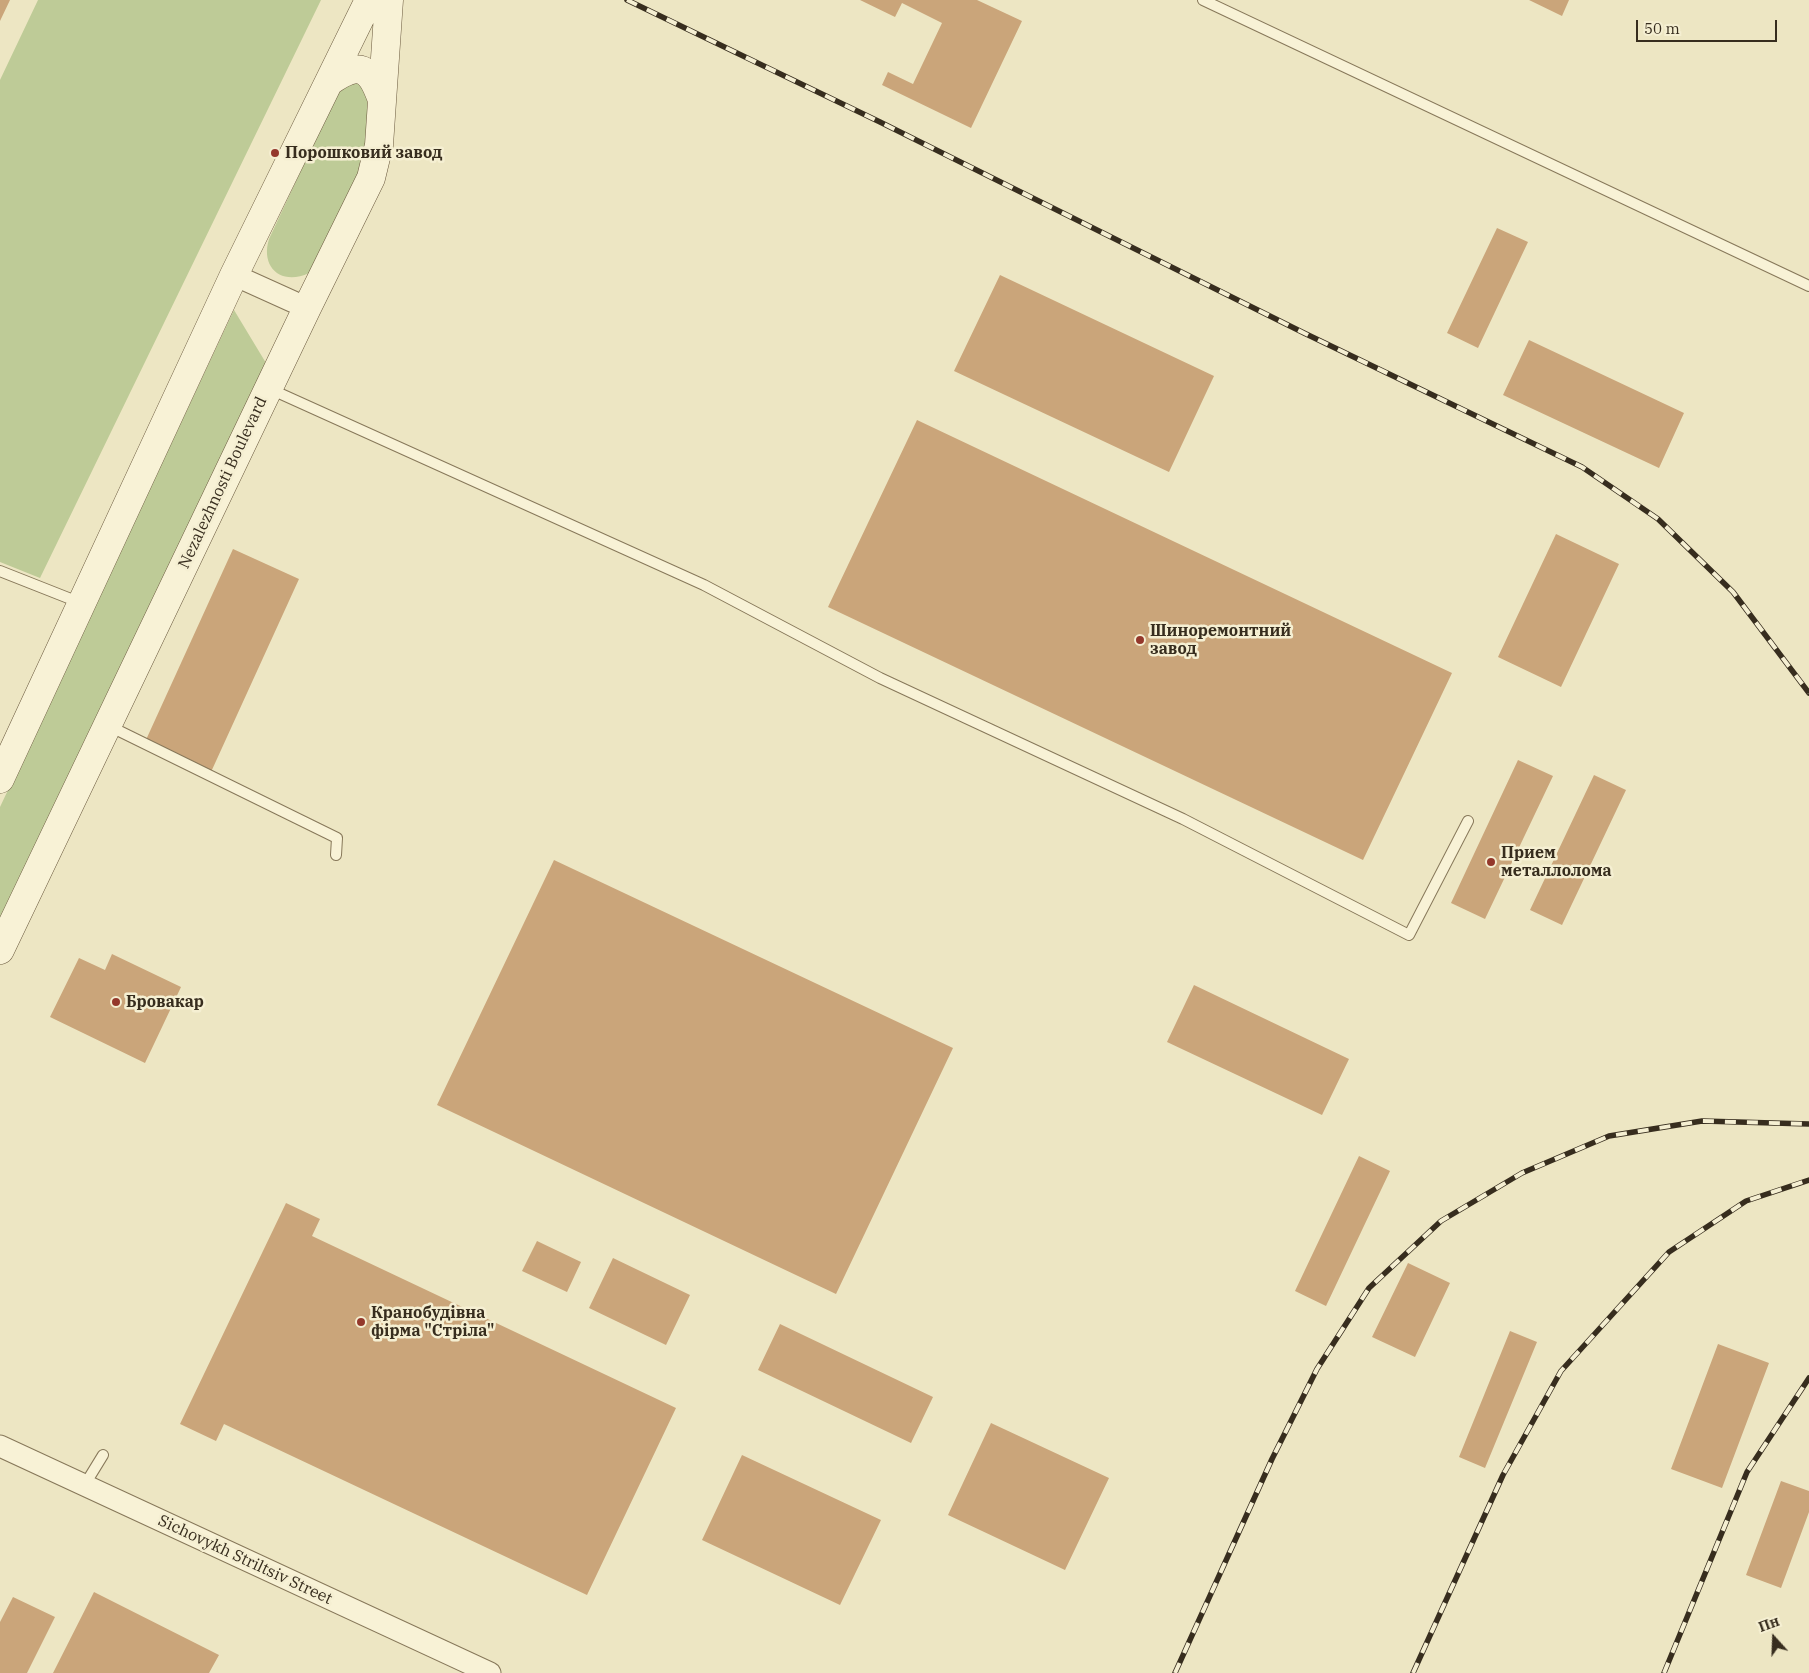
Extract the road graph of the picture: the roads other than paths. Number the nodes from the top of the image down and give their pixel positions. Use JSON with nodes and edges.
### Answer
{"nodes":[{"id":1,"x":369,"y":0,"type":"edge"},
{"id":2,"x":389,"y":0,"type":"edge"},
{"id":3,"x":1203,"y":0,"type":"edge"},
{"id":4,"x":329,"y":82,"type":"junction"},
{"id":5,"x":382,"y":100,"type":"junction"},
{"id":6,"x":234,"y":275,"type":"junction"},
{"id":7,"x":1809,"y":286,"type":"edge"},
{"id":8,"x":307,"y":308,"type":"junction"},
{"id":9,"x":269,"y":388,"type":"junction"},
{"id":10,"x":0,"y":571,"type":"edge"},
{"id":11,"x":82,"y":603,"type":"junction"},
{"id":12,"x":108,"y":726,"type":"junction"},
{"id":13,"x":4,"y":762,"type":"edge"},
{"id":14,"x":1468,"y":821,"type":"dead end"},
{"id":15,"x":336,"y":855,"type":"dead end"},
{"id":16,"x":0,"y":950,"type":"edge"},
{"id":17,"x":0,"y":1446,"type":"edge"},
{"id":18,"x":103,"y":1455,"type":"dead end"},
{"id":19,"x":84,"y":1486,"type":"junction"},
{"id":20,"x":490,"y":1673,"type":"edge"}],
"edges":[{"from":1,"to":4,"type":"street"},
{"from":2,"to":5,"type":"street","name":"Nezalezhnosti Boulevard"},
{"from":3,"to":7,"type":"lane"},
{"from":4,"to":5,"type":"street"},
{"from":4,"to":6,"type":"street"},
{"from":5,"to":8,"type":"street","name":"Nezalezhnosti Boulevard"},
{"from":6,"to":8,"type":"street"},
{"from":6,"to":11,"type":"street"},
{"from":8,"to":9,"type":"street","name":"Nezalezhnosti Boulevard"},
{"from":9,"to":12,"type":"street","name":"Nezalezhnosti Boulevard"},
{"from":9,"to":14,"type":"lane"},
{"from":10,"to":11,"type":"lane"},
{"from":11,"to":13,"type":"street"},
{"from":12,"to":15,"type":"lane"},
{"from":12,"to":16,"type":"street","name":"Nezalezhnosti Boulevard"},
{"from":17,"to":19,"type":"street","name":"Sichovykh Striltsiv Street"},
{"from":18,"to":19,"type":"lane"},
{"from":19,"to":20,"type":"street","name":"Sichovykh Striltsiv Street"}]}
